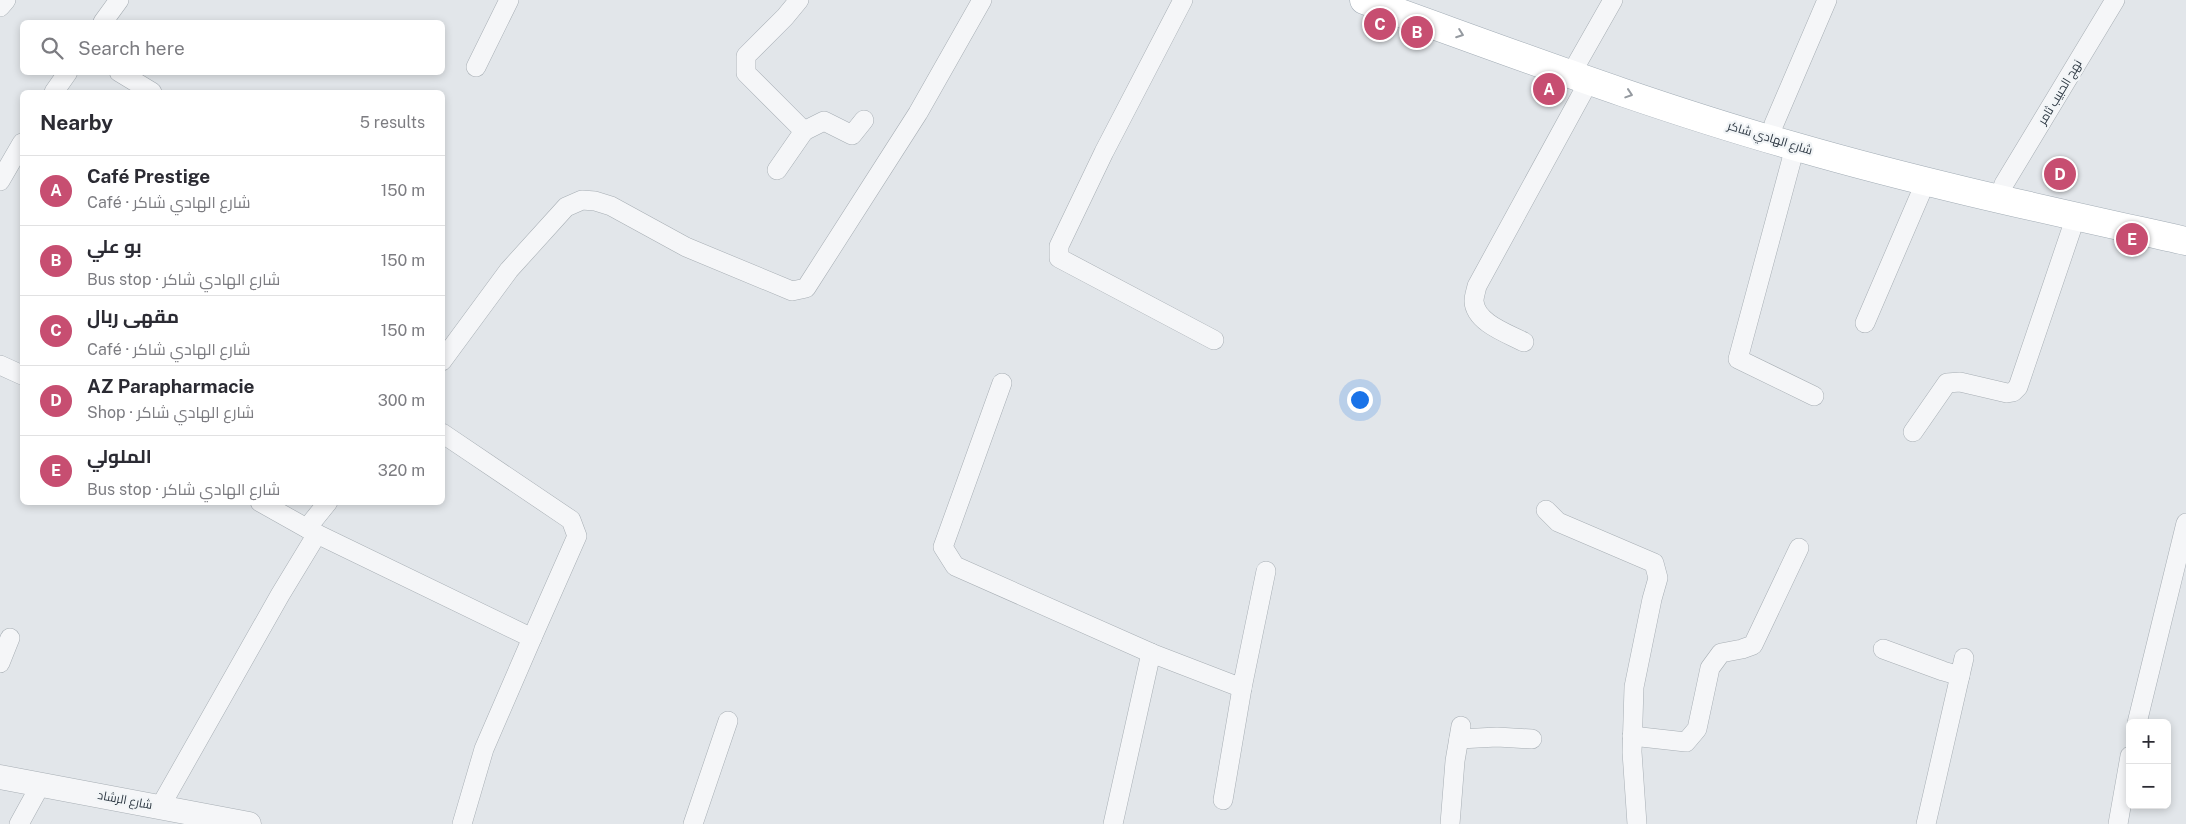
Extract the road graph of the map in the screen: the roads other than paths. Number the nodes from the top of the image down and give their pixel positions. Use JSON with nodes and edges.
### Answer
{"nodes":[{"id":1,"x":6,"y":0,"type":"edge"},
{"id":2,"x":119,"y":0,"type":"edge"},
{"id":3,"x":509,"y":0,"type":"edge"},
{"id":4,"x":799,"y":0,"type":"edge"},
{"id":5,"x":982,"y":0,"type":"edge"},
{"id":6,"x":1183,"y":0,"type":"edge"},
{"id":7,"x":1364,"y":0,"type":"edge"},
{"id":8,"x":1417,"y":0,"type":"edge"},
{"id":9,"x":1614,"y":0,"type":"edge"},
{"id":10,"x":1827,"y":0,"type":"edge"},
{"id":11,"x":2115,"y":0,"type":"edge"},
{"id":12,"x":0,"y":7,"type":"edge"},
{"id":13,"x":104,"y":20,"type":"edge"},
{"id":14,"x":476,"y":67,"type":"dead end"},
{"id":15,"x":1580,"y":71,"type":"junction"},
{"id":16,"x":66,"y":75,"type":"edge"},
{"id":17,"x":124,"y":75,"type":"edge"},
{"id":18,"x":55,"y":90,"type":"edge"},
{"id":19,"x":149,"y":90,"type":"edge"},
{"id":20,"x":864,"y":120,"type":"dead end"},
{"id":21,"x":1774,"y":124,"type":"junction"},
{"id":22,"x":804,"y":131,"type":"junction"},
{"id":23,"x":1799,"y":140,"type":"junction"},
{"id":24,"x":20,"y":152,"type":"edge"},
{"id":25,"x":777,"y":170,"type":"dead end"},
{"id":26,"x":0,"y":181,"type":"edge"},
{"id":27,"x":1926,"y":181,"type":"junction"},
{"id":28,"x":2002,"y":191,"type":"junction"},
{"id":29,"x":2076,"y":216,"type":"junction"},
{"id":30,"x":2186,"y":227,"type":"edge"},
{"id":31,"x":2186,"y":241,"type":"edge"},
{"id":32,"x":1865,"y":323,"type":"dead end"},
{"id":33,"x":1214,"y":340,"type":"dead end"},
{"id":34,"x":1524,"y":342,"type":"dead end"},
{"id":35,"x":445,"y":357,"type":"edge"},
{"id":36,"x":0,"y":365,"type":"edge"},
{"id":37,"x":20,"y":374,"type":"edge"},
{"id":38,"x":1002,"y":383,"type":"dead end"},
{"id":39,"x":1814,"y":396,"type":"dead end"},
{"id":40,"x":1913,"y":432,"type":"dead end"},
{"id":41,"x":445,"y":435,"type":"edge"},
{"id":42,"x":265,"y":505,"type":"edge"},
{"id":43,"x":326,"y":505,"type":"edge"},
{"id":44,"x":1546,"y":510,"type":"dead end"},
{"id":45,"x":2186,"y":523,"type":"edge"},
{"id":46,"x":312,"y":531,"type":"junction"},
{"id":47,"x":1799,"y":548,"type":"dead end"},
{"id":48,"x":1266,"y":571,"type":"dead end"},
{"id":49,"x":10,"y":638,"type":"dead end"},
{"id":50,"x":532,"y":638,"type":"junction"},
{"id":51,"x":1883,"y":649,"type":"dead end"},
{"id":52,"x":1151,"y":653,"type":"junction"},
{"id":53,"x":0,"y":663,"type":"edge"},
{"id":54,"x":1242,"y":688,"type":"junction"},
{"id":55,"x":2138,"y":719,"type":"edge"},
{"id":56,"x":728,"y":721,"type":"dead end"},
{"id":57,"x":1632,"y":736,"type":"junction"},
{"id":58,"x":1532,"y":739,"type":"dead end"},
{"id":59,"x":2129,"y":764,"type":"edge"},
{"id":60,"x":0,"y":778,"type":"edge"},
{"id":61,"x":41,"y":784,"type":"junction"},
{"id":62,"x":1223,"y":800,"type":"dead end"},
{"id":63,"x":160,"y":807,"type":"junction"},
{"id":64,"x":19,"y":824,"type":"edge"},
{"id":65,"x":249,"y":824,"type":"edge"},
{"id":66,"x":462,"y":824,"type":"edge"},
{"id":67,"x":693,"y":824,"type":"edge"},
{"id":68,"x":1113,"y":824,"type":"edge"},
{"id":69,"x":1450,"y":824,"type":"edge"},
{"id":70,"x":1637,"y":824,"type":"edge"},
{"id":71,"x":1926,"y":824,"type":"edge"},
{"id":72,"x":2118,"y":824,"type":"edge"}],
"edges":[{"from":1,"to":12,"type":"street"},
{"from":2,"to":13,"type":"street"},
{"from":3,"to":14,"type":"street"},
{"from":4,"to":22,"type":"street"},
{"from":5,"to":35,"type":"street"},
{"from":6,"to":33,"type":"street"},
{"from":7,"to":15,"type":"main road","name":"شارع الهادي شاكر","one_way":true},
{"from":8,"to":15,"type":"main road","name":"شارع الهادي شاكر"},
{"from":9,"to":15,"type":"street"},
{"from":10,"to":21,"type":"street"},
{"from":11,"to":28,"type":"street","name":"نهج الحبيب ثامر"},
{"from":15,"to":21,"type":"main road","name":"شارع الهادي شاكر"},
{"from":15,"to":23,"type":"main road","name":"شارع الهادي شاكر","one_way":true},
{"from":15,"to":34,"type":"street"},
{"from":16,"to":18,"type":"street"},
{"from":17,"to":19,"type":"street"},
{"from":20,"to":22,"type":"street"},
{"from":21,"to":23,"type":"main road","name":"شارع الهادي شاكر"},
{"from":22,"to":25,"type":"street"},
{"from":23,"to":27,"type":"main road","name":"شارع الهادي شاكر"},
{"from":23,"to":28,"type":"main road","name":"شارع الهادي شاكر"},
{"from":23,"to":39,"type":"street"},
{"from":24,"to":26,"type":"street"},
{"from":27,"to":28,"type":"main road","name":"شارع الهادي شاكر"},
{"from":27,"to":32,"type":"street"},
{"from":28,"to":29,"type":"main road","name":"شارع الهادي شاكر"},
{"from":28,"to":30,"type":"main road","name":"شارع الهادي شاكر"},
{"from":29,"to":31,"type":"main road","name":"شارع الهادي شاكر"},
{"from":29,"to":40,"type":"street"},
{"from":36,"to":37,"type":"street"},
{"from":38,"to":52,"type":"street"},
{"from":41,"to":50,"type":"street"},
{"from":42,"to":46,"type":"street"},
{"from":43,"to":46,"type":"street"},
{"from":44,"to":57,"type":"street"},
{"from":45,"to":55,"type":"street"},
{"from":46,"to":50,"type":"street"},
{"from":46,"to":63,"type":"street"},
{"from":47,"to":57,"type":"street"},
{"from":48,"to":54,"type":"street"},
{"from":49,"to":53,"type":"street"},
{"from":50,"to":66,"type":"street"},
{"from":51,"to":71,"type":"street"},
{"from":52,"to":54,"type":"street"},
{"from":52,"to":68,"type":"street"},
{"from":54,"to":62,"type":"street"},
{"from":56,"to":67,"type":"street"},
{"from":57,"to":70,"type":"street"},
{"from":58,"to":69,"type":"street"},
{"from":59,"to":72,"type":"street"},
{"from":60,"to":61,"type":"street","name":"شارع الرشاد"},
{"from":61,"to":63,"type":"street","name":"شارع الرشاد"},
{"from":61,"to":64,"type":"street"},
{"from":63,"to":65,"type":"street","name":"شارع الرشاد"}]}
